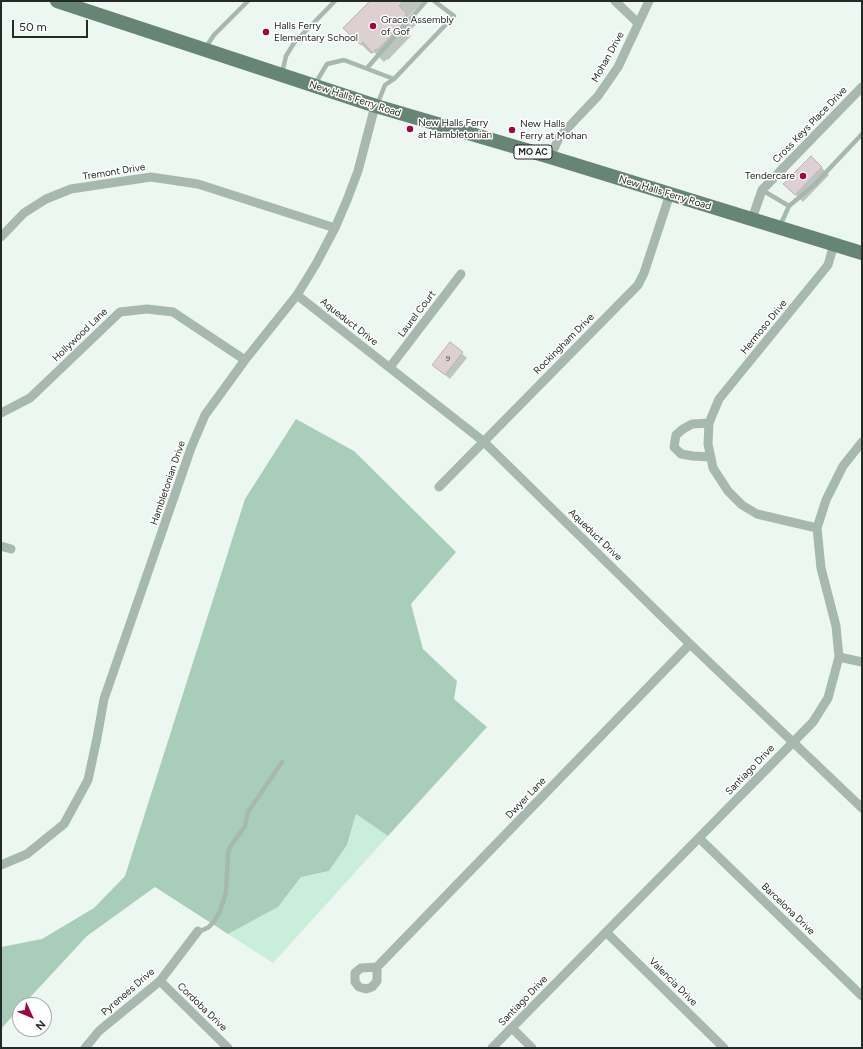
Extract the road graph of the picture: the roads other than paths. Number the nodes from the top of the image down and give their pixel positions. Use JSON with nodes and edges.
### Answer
{"nodes":[{"id":1,"x":57,"y":1,"type":"edge"},
{"id":2,"x":248,"y":1,"type":"edge"},
{"id":3,"x":335,"y":1,"type":"edge"},
{"id":4,"x":426,"y":1,"type":"edge"},
{"id":5,"x":434,"y":1,"type":"edge"},
{"id":6,"x":615,"y":1,"type":"edge"},
{"id":7,"x":649,"y":1,"type":"edge"},
{"id":8,"x":79,"y":4,"type":"edge"},
{"id":9,"x":638,"y":23,"type":"junction"},
{"id":10,"x":205,"y":49,"type":"junction"},
{"id":11,"x":367,"y":68,"type":"junction"},
{"id":12,"x":281,"y":74,"type":"junction"},
{"id":13,"x":394,"y":79,"type":"junction"},
{"id":14,"x":314,"y":85,"type":"junction"},
{"id":15,"x":862,"y":87,"type":"edge"},
{"id":16,"x":375,"y":106,"type":"junction"},
{"id":17,"x":862,"y":134,"type":"edge"},
{"id":18,"x":550,"y":157,"type":"junction"},
{"id":19,"x":762,"y":190,"type":"junction"},
{"id":20,"x":670,"y":194,"type":"junction"},
{"id":21,"x":789,"y":206,"type":"junction"},
{"id":22,"x":752,"y":219,"type":"junction"},
{"id":23,"x":335,"y":228,"type":"junction"},
{"id":24,"x":779,"y":228,"type":"junction"},
{"id":25,"x":1,"y":237,"type":"edge"},
{"id":26,"x":834,"y":244,"type":"junction"},
{"id":27,"x":862,"y":253,"type":"edge"},
{"id":28,"x":461,"y":274,"type":"dead end"},
{"id":29,"x":297,"y":295,"type":"junction"},
{"id":30,"x":245,"y":360,"type":"junction"},
{"id":31,"x":390,"y":367,"type":"junction"},
{"id":32,"x":1,"y":414,"type":"edge"},
{"id":33,"x":709,"y":423,"type":"junction"},
{"id":34,"x":483,"y":441,"type":"junction"},
{"id":35,"x":862,"y":442,"type":"edge"},
{"id":36,"x":711,"y":457,"type":"junction"},
{"id":37,"x":439,"y":487,"type":"dead end"},
{"id":38,"x":817,"y":528,"type":"junction"},
{"id":39,"x":1,"y":546,"type":"edge"},
{"id":40,"x":11,"y":549,"type":"dead end"},
{"id":41,"x":690,"y":644,"type":"junction"},
{"id":42,"x":839,"y":657,"type":"junction"},
{"id":43,"x":862,"y":662,"type":"edge"},
{"id":44,"x":792,"y":742,"type":"junction"},
{"id":45,"x":282,"y":762,"type":"dead end"},
{"id":46,"x":862,"y":808,"type":"edge"},
{"id":47,"x":699,"y":838,"type":"junction"},
{"id":48,"x":1,"y":865,"type":"edge"},
{"id":49,"x":198,"y":931,"type":"joint"},
{"id":50,"x":606,"y":932,"type":"junction"},
{"id":51,"x":377,"y":967,"type":"dead end"},
{"id":52,"x":160,"y":981,"type":"junction"},
{"id":53,"x":862,"y":996,"type":"edge"},
{"id":54,"x":512,"y":1028,"type":"junction"},
{"id":55,"x":85,"y":1048,"type":"edge"},
{"id":56,"x":228,"y":1048,"type":"edge"},
{"id":57,"x":492,"y":1048,"type":"edge"},
{"id":58,"x":532,"y":1048,"type":"edge"},
{"id":59,"x":724,"y":1048,"type":"edge"}],
"edges":[{"from":1,"to":8,"type":"main road","name":"New Halls Ferry Road","number":"MO AC"},
{"from":2,"to":10,"type":"lane"},
{"from":3,"to":12,"type":"lane"},
{"from":4,"to":11,"type":"lane"},
{"from":5,"to":13,"type":"lane"},
{"from":6,"to":9,"type":"street"},
{"from":7,"to":9,"type":"street","name":"Mohan Drive"},
{"from":8,"to":10,"type":"main road","name":"New Halls Ferry Road","number":"MO AC"},
{"from":9,"to":18,"type":"street","name":"Mohan Drive"},
{"from":10,"to":12,"type":"main road","name":"New Halls Ferry Road","number":"MO AC"},
{"from":11,"to":13,"type":"lane"},
{"from":11,"to":14,"type":"lane"},
{"from":12,"to":14,"type":"main road","name":"New Halls Ferry Road","number":"MO AC"},
{"from":13,"to":16,"type":"lane"},
{"from":14,"to":16,"type":"main road","name":"New Halls Ferry Road","number":"MO AC"},
{"from":15,"to":19,"type":"street","name":"Cross Keys Place Drive"},
{"from":16,"to":18,"type":"main road","name":"New Halls Ferry Road","number":"MO AC"},
{"from":16,"to":23,"type":"street","name":"Hambletonian Drive"},
{"from":17,"to":21,"type":"lane"},
{"from":18,"to":20,"type":"main road","name":"New Halls Ferry Road","number":"MO AC"},
{"from":19,"to":21,"type":"lane"},
{"from":19,"to":22,"type":"street","name":"Cross Keys Place Drive"},
{"from":20,"to":22,"type":"main road","name":"New Halls Ferry Road","number":"MO AC"},
{"from":20,"to":34,"type":"street","name":"Rockingham Drive"},
{"from":21,"to":24,"type":"lane"},
{"from":22,"to":24,"type":"main road","name":"New Halls Ferry Road","number":"MO AC"},
{"from":23,"to":25,"type":"street","name":"Tremont Drive"},
{"from":23,"to":29,"type":"street","name":"Hambletonian Drive"},
{"from":24,"to":26,"type":"main road","name":"New Halls Ferry Road","number":"MO AC"},
{"from":26,"to":27,"type":"main road","name":"New Halls Ferry Road","number":"MO AC"},
{"from":26,"to":33,"type":"street","name":"Hermoso Drive"},
{"from":28,"to":31,"type":"street","name":"Laurel Court"},
{"from":29,"to":30,"type":"street","name":"Hambletonian Drive"},
{"from":29,"to":31,"type":"street","name":"Aqueduct Drive"},
{"from":30,"to":32,"type":"street","name":"Hollywood Lane"},
{"from":30,"to":48,"type":"street","name":"Hambletonian Drive"},
{"from":31,"to":34,"type":"street","name":"Aqueduct Drive"},
{"from":33,"to":36,"type":"street","name":"Hermoso Drive"},
{"from":33,"to":36,"type":"street"},
{"from":34,"to":37,"type":"street","name":"Rockingham Drive"},
{"from":34,"to":41,"type":"street","name":"Aqueduct Drive"},
{"from":35,"to":38,"type":"street","name":"Santiago Drive"},
{"from":36,"to":38,"type":"street","name":"Hermoso Drive"},
{"from":38,"to":42,"type":"street","name":"Santiago Drive"},
{"from":39,"to":40,"type":"street"},
{"from":41,"to":44,"type":"street","name":"Aqueduct Drive"},
{"from":41,"to":51,"type":"street","name":"Dwyer Lane"},
{"from":42,"to":43,"type":"street"},
{"from":42,"to":44,"type":"street","name":"Santiago Drive"},
{"from":44,"to":46,"type":"street","name":"Aqueduct Drive"},
{"from":44,"to":47,"type":"street","name":"Santiago Drive"},
{"from":45,"to":49,"type":"lane"},
{"from":47,"to":50,"type":"street","name":"Santiago Drive"},
{"from":47,"to":53,"type":"street","name":"Barcelona Drive"},
{"from":49,"to":52,"type":"street","name":"Pyrenees Drive"},
{"from":50,"to":54,"type":"street","name":"Santiago Drive"},
{"from":50,"to":59,"type":"street","name":"Valencia Drive"},
{"from":52,"to":55,"type":"street","name":"Pyrenees Drive"},
{"from":52,"to":56,"type":"street","name":"Cordoba Drive"},
{"from":54,"to":57,"type":"street","name":"Santiago Drive"},
{"from":54,"to":58,"type":"street"}]}
